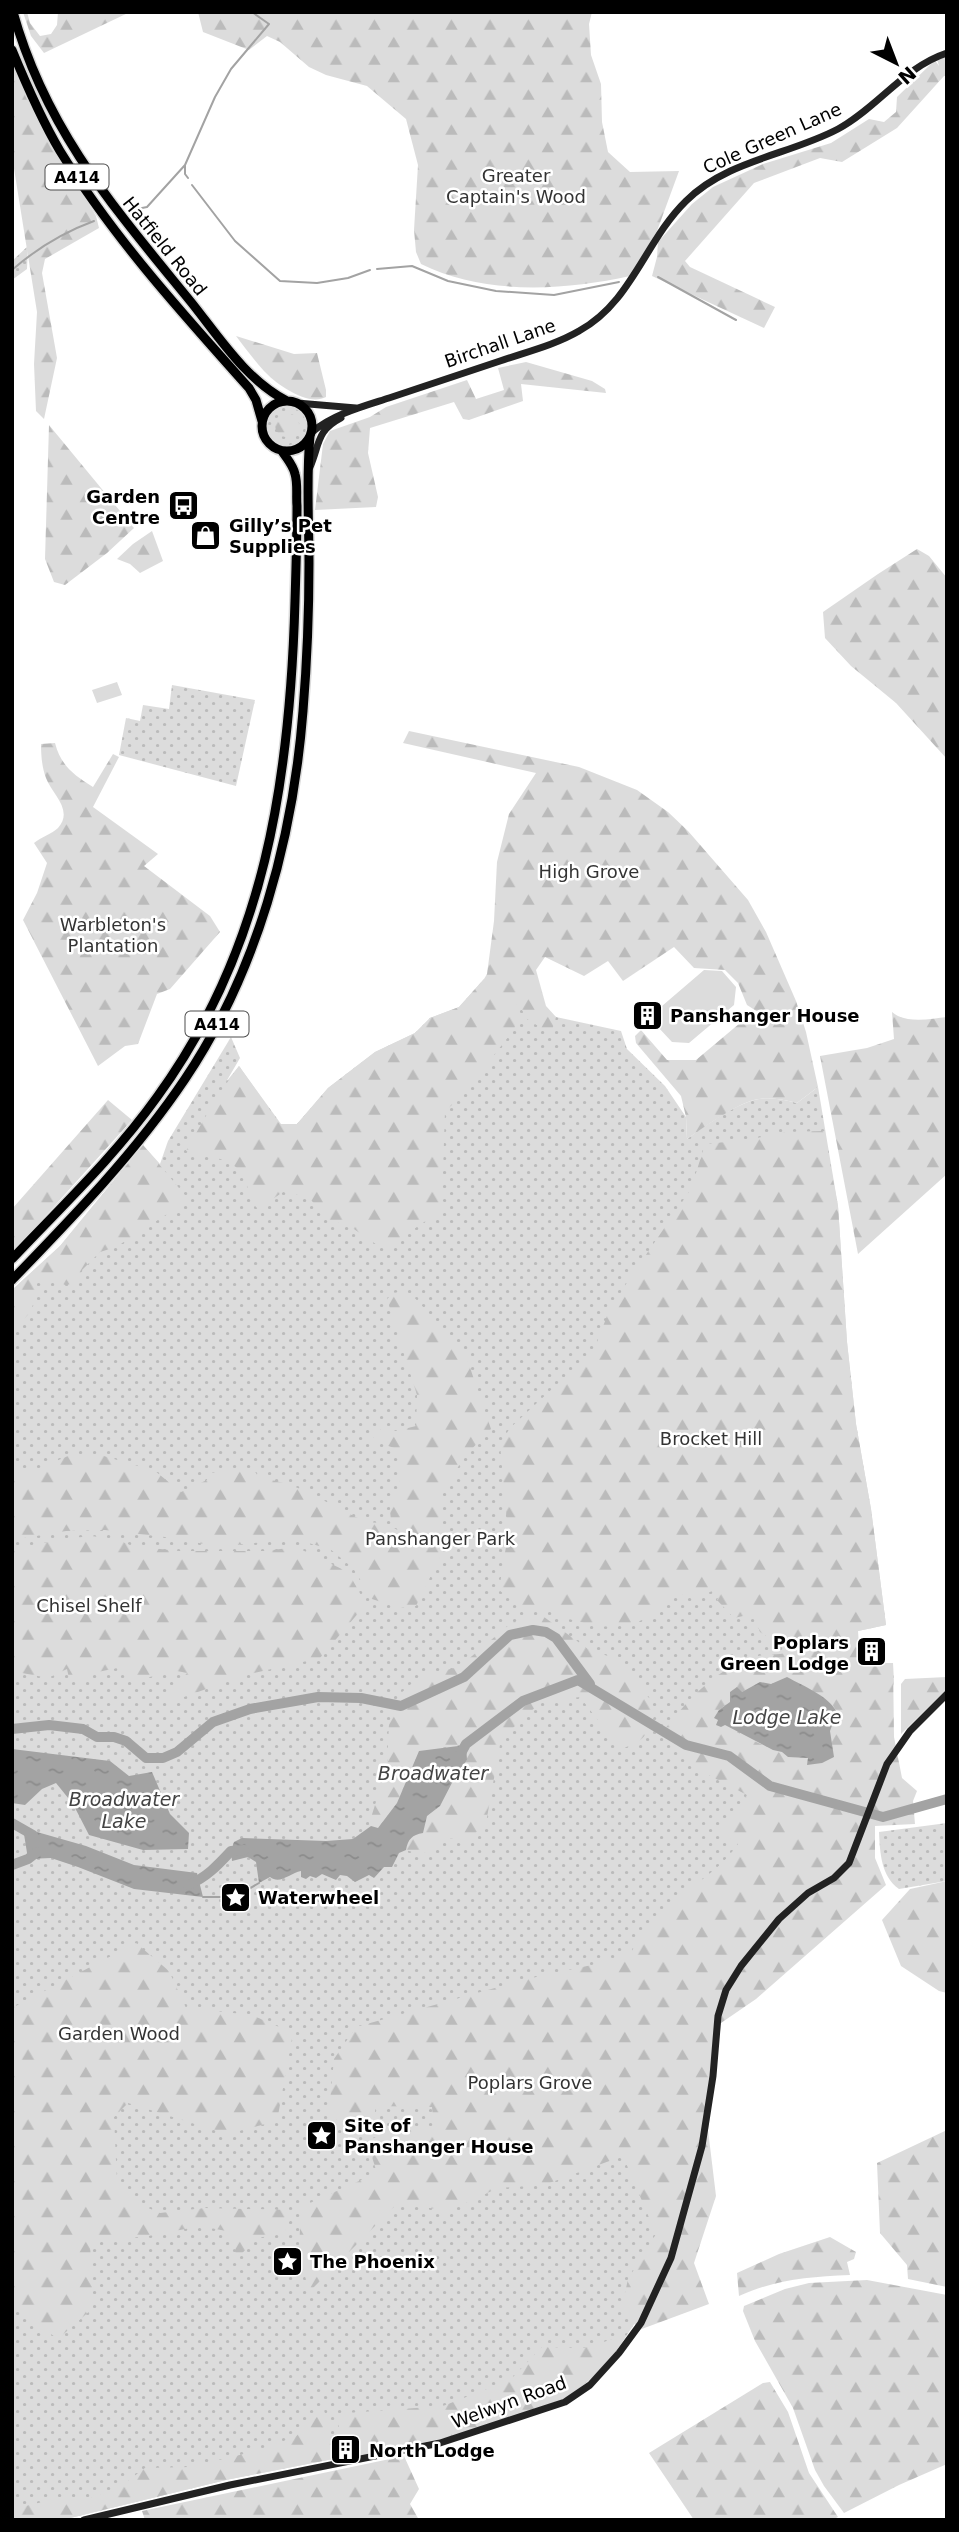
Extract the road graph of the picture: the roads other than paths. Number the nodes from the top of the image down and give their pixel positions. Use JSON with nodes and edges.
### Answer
{"nodes":[{"id":1,"x":13,"y":12,"type":"edge"},
{"id":2,"x":12,"y":50,"type":"edge"},
{"id":3,"x":947,"y":53,"type":"edge"},
{"id":4,"x":634,"y":276,"type":"joint"},
{"id":5,"x":292,"y":402,"type":"junction"},
{"id":6,"x":353,"y":410,"type":"junction"},
{"id":7,"x":262,"y":421,"type":"junction"},
{"id":8,"x":311,"y":434,"type":"junction"},
{"id":9,"x":282,"y":452,"type":"junction"},
{"id":10,"x":307,"y":472,"type":"junction"},
{"id":11,"x":12,"y":1259,"type":"edge"},
{"id":12,"x":12,"y":1280,"type":"edge"},
{"id":13,"x":947,"y":1694,"type":"edge"},
{"id":14,"x":84,"y":2520,"type":"edge"}],
"edges":[{"from":1,"to":5,"type":"highway","name":"Hatfield Road","number":"A414"},
{"from":2,"to":7,"type":"highway","name":"Hatfield Road","number":"A414"},
{"from":3,"to":4,"type":"main road","name":"Cole Green Lane"},
{"from":4,"to":6,"type":"main road","name":"Birchall Lane"},
{"from":5,"to":6,"type":"main road","name":"Birchall Lane"},
{"from":5,"to":7,"type":"highway"},
{"from":5,"to":8,"type":"highway"},
{"from":6,"to":8,"type":"main road","name":"Birchall Lane"},
{"from":6,"to":10,"type":"main road"},
{"from":7,"to":9,"type":"highway"},
{"from":8,"to":9,"type":"highway"},
{"from":8,"to":10,"type":"highway","number":"A414"},
{"from":9,"to":11,"type":"highway","number":"A414"},
{"from":10,"to":12,"type":"highway","number":"A414"},
{"from":13,"to":14,"type":"main road","name":"Welwyn Road"}]}
